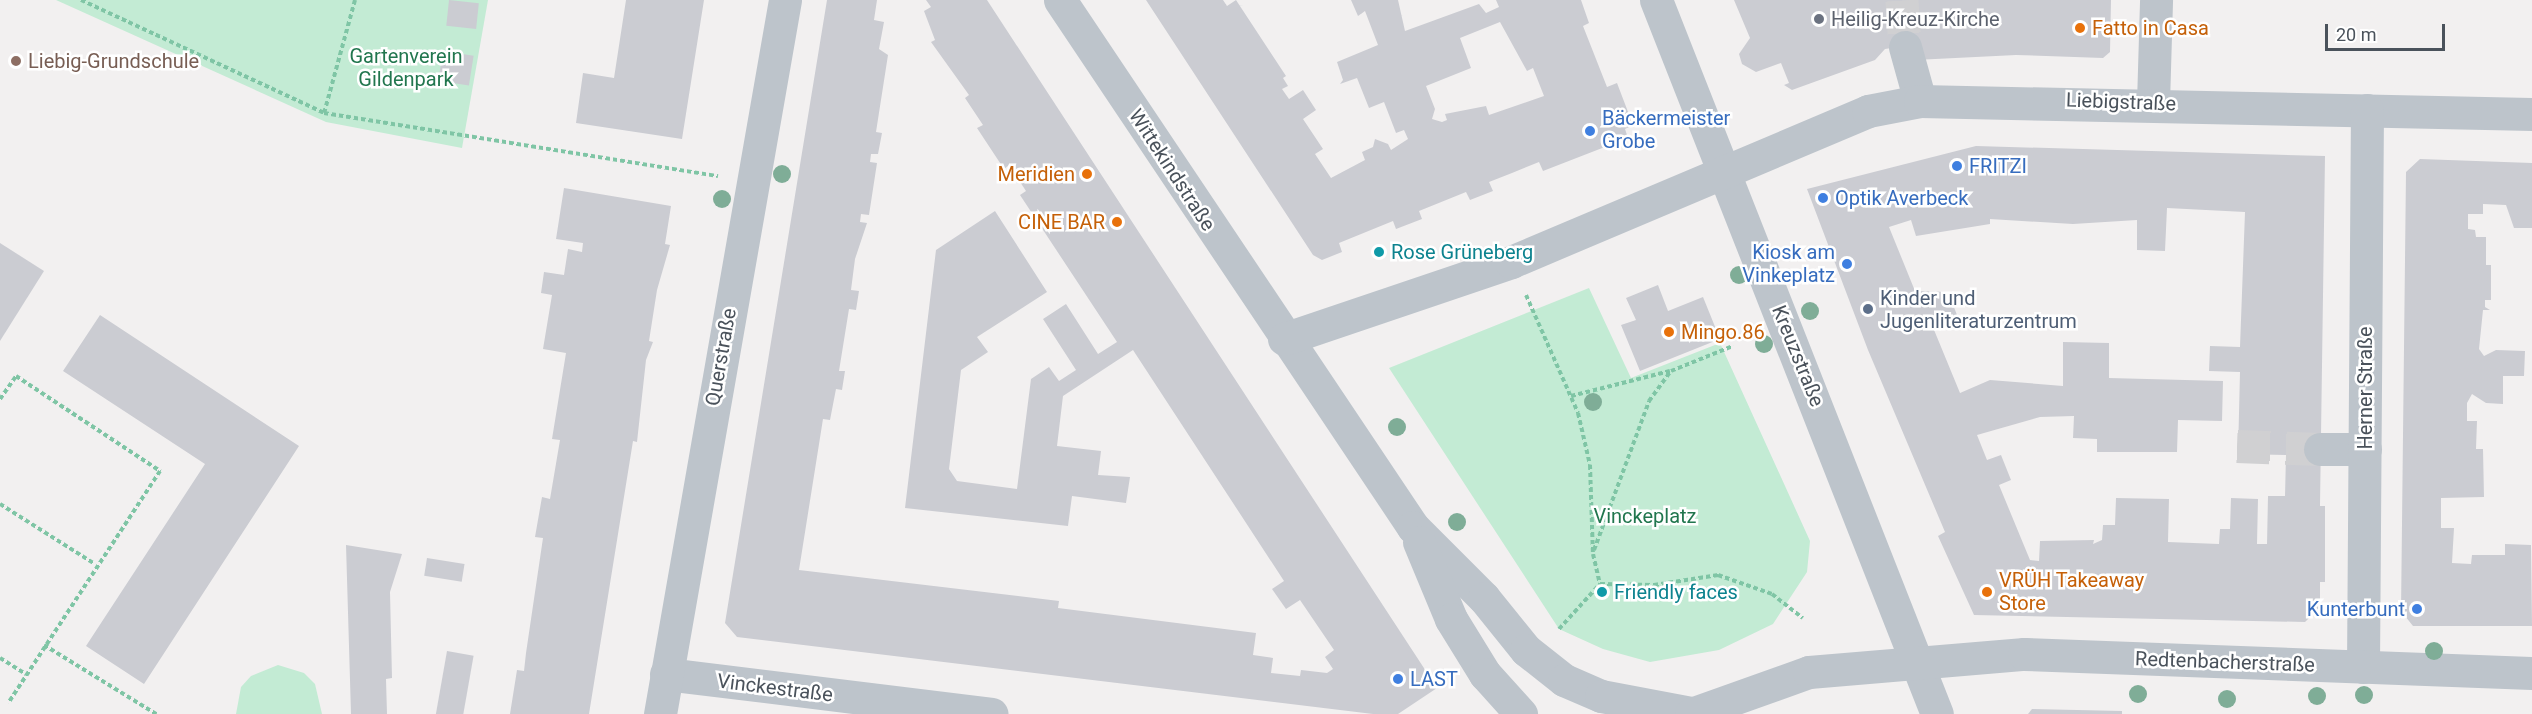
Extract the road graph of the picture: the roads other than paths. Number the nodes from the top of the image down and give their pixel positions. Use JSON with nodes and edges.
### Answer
{"nodes":[{"id":1,"x":784,"y":0,"type":"edge"},
{"id":2,"x":1060,"y":0,"type":"edge"},
{"id":3,"x":1656,"y":0,"type":"edge"},
{"id":4,"x":2156,"y":0,"type":"edge"},
{"id":5,"x":1905,"y":47,"type":"tunnel mouth"},
{"id":6,"x":1920,"y":101,"type":"junction"},
{"id":7,"x":2153,"y":103,"type":"junction"},
{"id":8,"x":2367,"y":110,"type":"junction"},
{"id":9,"x":2532,"y":114,"type":"edge"},
{"id":10,"x":1723,"y":170,"type":"junction"},
{"id":11,"x":1284,"y":339,"type":"junction"},
{"id":12,"x":2320,"y":449,"type":"tunnel mouth"},
{"id":13,"x":2364,"y":449,"type":"junction"},
{"id":14,"x":1413,"y":526,"type":"junction"},
{"id":15,"x":1919,"y":662,"type":"junction"},
{"id":16,"x":2363,"y":667,"type":"junction"},
{"id":17,"x":2532,"y":673,"type":"edge"},
{"id":18,"x":666,"y":674,"type":"junction"},
{"id":19,"x":660,"y":714,"type":"edge"},
{"id":20,"x":992,"y":714,"type":"edge"},
{"id":21,"x":1521,"y":714,"type":"edge"},
{"id":22,"x":1692,"y":714,"type":"edge"},
{"id":23,"x":1937,"y":714,"type":"edge"}],
"edges":[{"from":1,"to":18,"type":"street","name":"Querstraße"},
{"from":2,"to":11,"type":"street","name":"Wittekindstraße"},
{"from":3,"to":10,"type":"street","name":"Kreuzstraße"},
{"from":4,"to":7,"type":"street"},
{"from":5,"to":6,"type":"street"},
{"from":6,"to":7,"type":"street","name":"Liebigstraße"},
{"from":6,"to":10,"type":"street","name":"Liebigstraße"},
{"from":7,"to":8,"type":"street","name":"Liebigstraße"},
{"from":8,"to":9,"type":"street","name":"Liebigstraße"},
{"from":8,"to":13,"type":"street","name":"Herner Straße"},
{"from":10,"to":11,"type":"street"},
{"from":10,"to":15,"type":"street","name":"Kreuzstraße"},
{"from":11,"to":14,"type":"street"},
{"from":12,"to":13,"type":"street"},
{"from":13,"to":16,"type":"street","name":"Herner Straße"},
{"from":14,"to":21,"type":"street"},
{"from":14,"to":22,"type":"street"},
{"from":15,"to":16,"type":"street","name":"Redtenbacherstraße"},
{"from":15,"to":22,"type":"street"},
{"from":15,"to":23,"type":"street","name":"Kreuzstraße"},
{"from":16,"to":17,"type":"street","name":"Redtenbacherstraße"},
{"from":18,"to":19,"type":"street","name":"Querstraße"},
{"from":18,"to":20,"type":"street","name":"Vinckestraße"}]}
